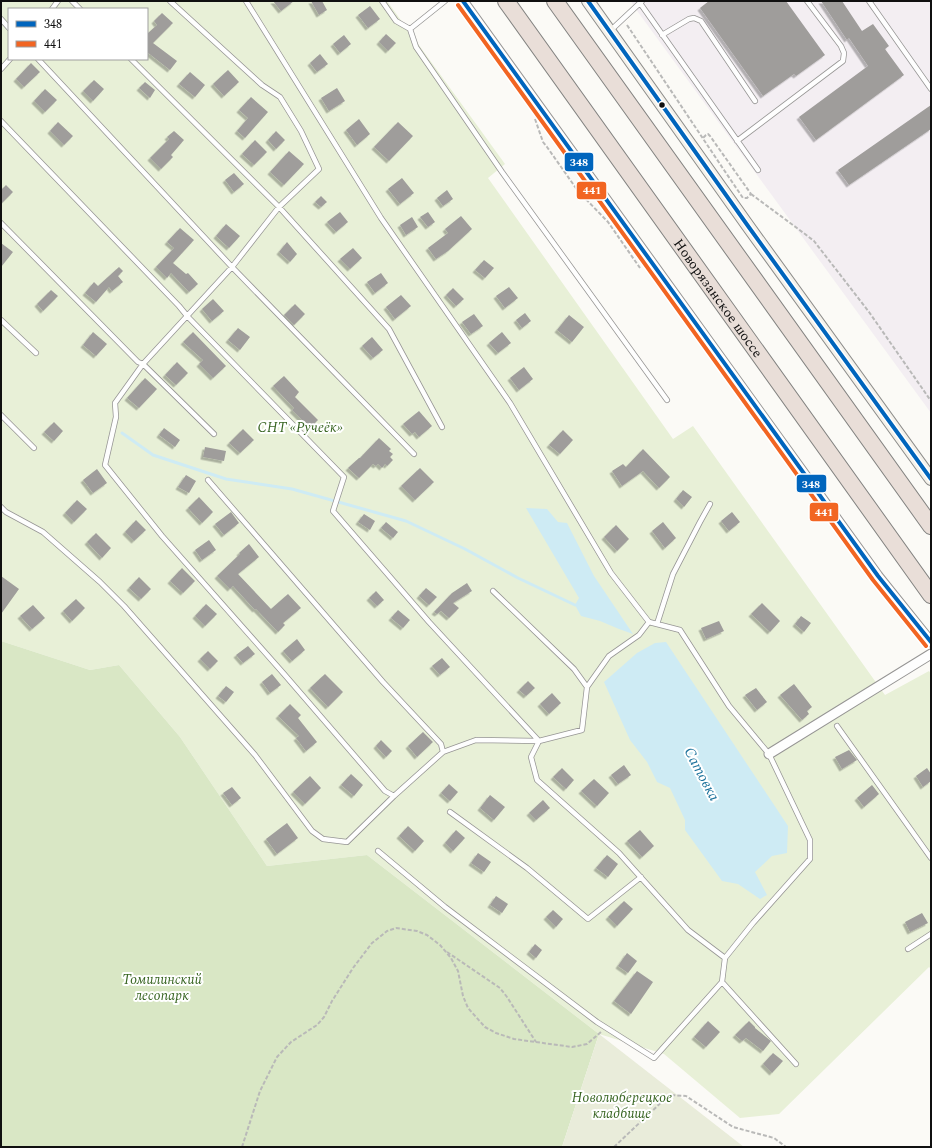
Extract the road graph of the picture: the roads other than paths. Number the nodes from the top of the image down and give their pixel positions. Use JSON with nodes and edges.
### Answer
{"nodes":[{"id":1,"x":170,"y":1,"type":"edge"},
{"id":2,"x":246,"y":1,"type":"edge"},
{"id":3,"x":382,"y":1,"type":"edge"},
{"id":4,"x":445,"y":1,"type":"edge"},
{"id":5,"x":463,"y":1,"type":"edge"},
{"id":6,"x":506,"y":1,"type":"edge"},
{"id":7,"x":556,"y":1,"type":"edge"},
{"id":8,"x":588,"y":1,"type":"edge"},
{"id":9,"x":807,"y":1,"type":"edge"},
{"id":10,"x":869,"y":1,"type":"edge"},
{"id":11,"x":641,"y":2,"type":"edge"},
{"id":12,"x":1,"y":19,"type":"edge"},
{"id":13,"x":8,"y":27,"type":"edge"},
{"id":14,"x":410,"y":29,"type":"junction"},
{"id":15,"x":609,"y":31,"type":"junction"},
{"id":16,"x":662,"y":35,"type":"junction"},
{"id":17,"x":9,"y":60,"type":"edge"},
{"id":18,"x":39,"y":60,"type":"edge"},
{"id":19,"x":132,"y":60,"type":"edge"},
{"id":20,"x":1,"y":69,"type":"edge"},
{"id":21,"x":931,"y":89,"type":"edge"},
{"id":22,"x":755,"y":101,"type":"dead end"},
{"id":23,"x":1,"y":121,"type":"edge"},
{"id":24,"x":737,"y":141,"type":"junction"},
{"id":25,"x":758,"y":170,"type":"dead end"},
{"id":26,"x":279,"y":207,"type":"junction"},
{"id":27,"x":1,"y":223,"type":"edge"},
{"id":28,"x":232,"y":267,"type":"junction"},
{"id":29,"x":188,"y":317,"type":"junction"},
{"id":30,"x":1,"y":320,"type":"edge"},
{"id":31,"x":36,"y":353,"type":"dead end"},
{"id":32,"x":143,"y":364,"type":"junction"},
{"id":33,"x":667,"y":400,"type":"dead end"},
{"id":34,"x":1,"y":415,"type":"edge"},
{"id":35,"x":442,"y":427,"type":"dead end"},
{"id":36,"x":214,"y":434,"type":"dead end"},
{"id":37,"x":34,"y":448,"type":"dead end"},
{"id":38,"x":414,"y":454,"type":"dead end"},
{"id":39,"x":931,"y":479,"type":"edge"},
{"id":40,"x":208,"y":480,"type":"dead end"},
{"id":41,"x":710,"y":504,"type":"dead end"},
{"id":42,"x":1,"y":507,"type":"edge"},
{"id":43,"x":931,"y":526,"type":"edge"},
{"id":44,"x":494,"y":591,"type":"dead end"},
{"id":45,"x":931,"y":595,"type":"edge"},
{"id":46,"x":649,"y":622,"type":"junction"},
{"id":47,"x":657,"y":624,"type":"junction"},
{"id":48,"x":931,"y":642,"type":"edge"},
{"id":49,"x":931,"y":654,"type":"edge"},
{"id":50,"x":587,"y":687,"type":"junction"},
{"id":51,"x":837,"y":726,"type":"dead end"},
{"id":52,"x":539,"y":741,"type":"junction"},
{"id":53,"x":443,"y":752,"type":"junction"},
{"id":54,"x":769,"y":754,"type":"junction"},
{"id":55,"x":394,"y":796,"type":"junction"},
{"id":56,"x":450,"y":812,"type":"dead end"},
{"id":57,"x":378,"y":851,"type":"dead end"},
{"id":58,"x":931,"y":858,"type":"edge"},
{"id":59,"x":640,"y":877,"type":"junction"},
{"id":60,"x":931,"y":934,"type":"edge"},
{"id":61,"x":908,"y":949,"type":"dead end"},
{"id":62,"x":725,"y":958,"type":"junction"},
{"id":63,"x":722,"y":982,"type":"junction"},
{"id":64,"x":796,"y":1064,"type":"dead end"}],
"edges":[{"from":1,"to":26,"type":"lane"},
{"from":2,"to":46,"type":"lane"},
{"from":3,"to":14,"type":"lane"},
{"from":4,"to":14,"type":"lane"},
{"from":5,"to":48,"type":"street"},
{"from":6,"to":45,"type":"highway","name":"Новорязанское шоссе"},
{"from":7,"to":43,"type":"highway"},
{"from":8,"to":15,"type":"street"},
{"from":9,"to":24,"type":"lane"},
{"from":10,"to":21,"type":"lane"},
{"from":11,"to":15,"type":"lane"},
{"from":11,"to":16,"type":"lane"},
{"from":12,"to":13,"type":"lane"},
{"from":14,"to":33,"type":"lane"},
{"from":15,"to":39,"type":"street"},
{"from":16,"to":22,"type":"lane"},
{"from":16,"to":24,"type":"lane"},
{"from":17,"to":20,"type":"lane"},
{"from":18,"to":28,"type":"lane"},
{"from":19,"to":26,"type":"lane"},
{"from":23,"to":29,"type":"lane"},
{"from":24,"to":25,"type":"lane"},
{"from":26,"to":28,"type":"lane"},
{"from":26,"to":35,"type":"lane"},
{"from":27,"to":32,"type":"lane"},
{"from":28,"to":29,"type":"lane"},
{"from":28,"to":38,"type":"lane"},
{"from":29,"to":32,"type":"lane"},
{"from":29,"to":52,"type":"lane"},
{"from":30,"to":31,"type":"lane"},
{"from":32,"to":36,"type":"lane"},
{"from":32,"to":55,"type":"lane"},
{"from":34,"to":37,"type":"lane"},
{"from":40,"to":53,"type":"lane"},
{"from":41,"to":47,"type":"lane"},
{"from":42,"to":55,"type":"lane"},
{"from":44,"to":50,"type":"lane"},
{"from":46,"to":47,"type":"lane"},
{"from":46,"to":50,"type":"lane"},
{"from":47,"to":54,"type":"lane"},
{"from":49,"to":54,"type":"street"},
{"from":50,"to":52,"type":"lane"},
{"from":51,"to":58,"type":"lane"},
{"from":52,"to":53,"type":"lane"},
{"from":52,"to":59,"type":"lane"},
{"from":53,"to":55,"type":"lane"},
{"from":54,"to":62,"type":"lane"},
{"from":56,"to":59,"type":"lane"},
{"from":57,"to":63,"type":"lane"},
{"from":59,"to":62,"type":"lane"},
{"from":60,"to":61,"type":"lane"},
{"from":62,"to":63,"type":"lane"},
{"from":63,"to":64,"type":"lane"}]}
